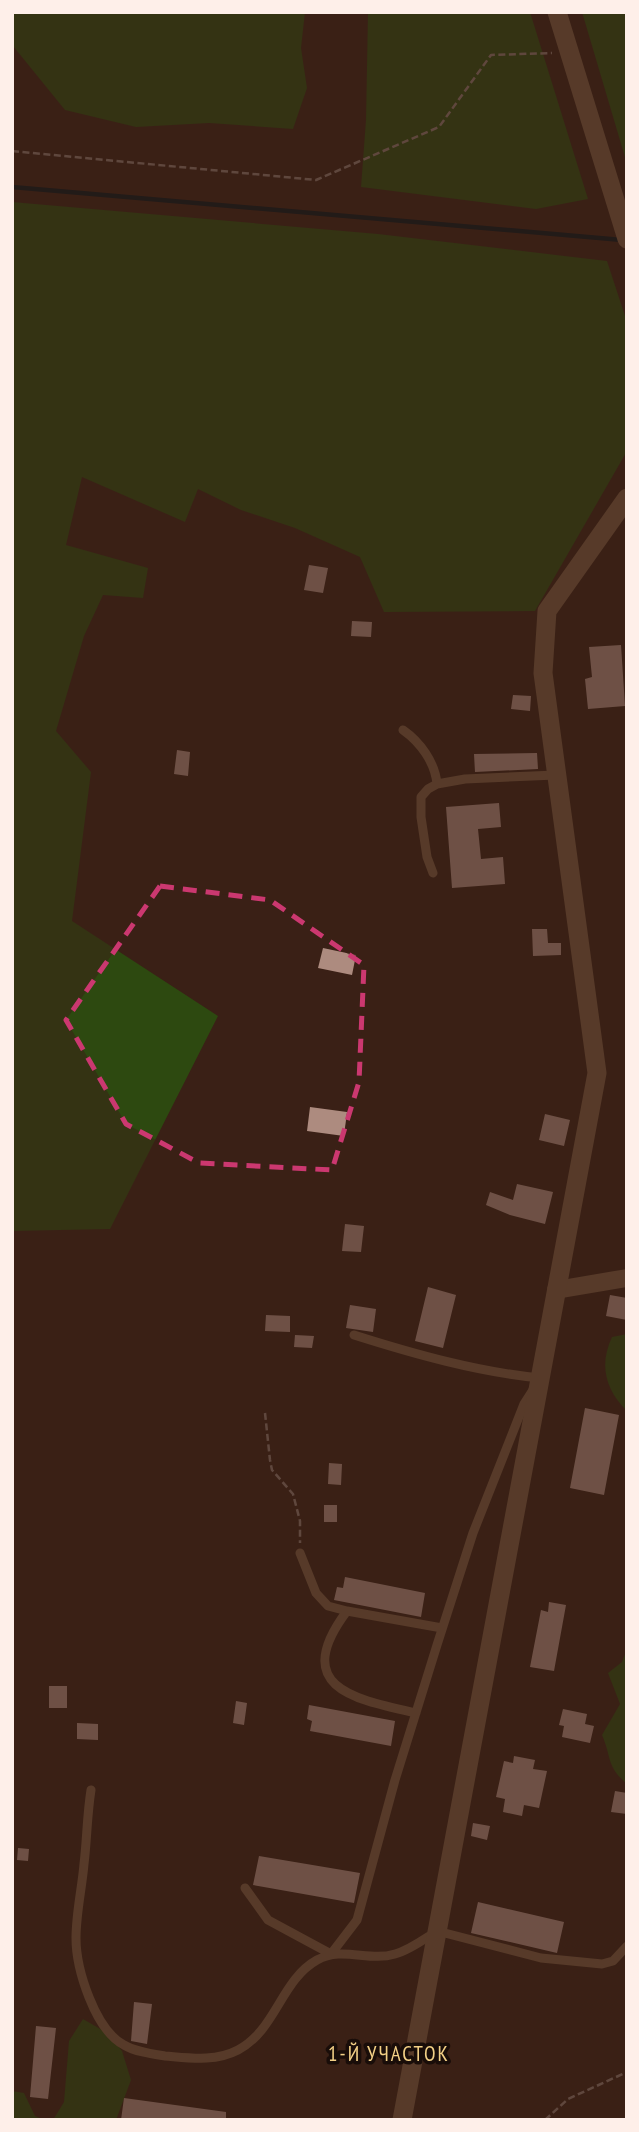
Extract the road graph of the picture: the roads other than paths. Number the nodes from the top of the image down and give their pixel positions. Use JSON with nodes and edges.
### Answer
{"nodes":[{"id":1,"x":557,"y":12,"type":"edge"},
{"id":2,"x":627,"y":239,"type":"edge"},
{"id":3,"x":627,"y":498,"type":"edge"},
{"id":4,"x":403,"y":730,"type":"dead end"},
{"id":5,"x":556,"y":775,"type":"junction"},
{"id":6,"x":437,"y":783,"type":"junction"},
{"id":7,"x":433,"y":873,"type":"dead end"},
{"id":8,"x":627,"y":1278,"type":"edge"},
{"id":9,"x":556,"y":1290,"type":"junction"},
{"id":10,"x":354,"y":1335,"type":"dead end"},
{"id":11,"x":540,"y":1378,"type":"junction"},
{"id":12,"x":300,"y":1553,"type":"road end"},
{"id":13,"x":347,"y":1611,"type":"junction"},
{"id":14,"x":442,"y":1628,"type":"junction"},
{"id":15,"x":416,"y":1713,"type":"junction"},
{"id":16,"x":92,"y":1790,"type":"dead end"},
{"id":17,"x":245,"y":1888,"type":"dead end"},
{"id":18,"x":437,"y":1931,"type":"junction"},
{"id":19,"x":627,"y":1947,"type":"edge"},
{"id":20,"x":331,"y":1954,"type":"junction"},
{"id":21,"x":402,"y":2120,"type":"edge"}],
"edges":[{"from":1,"to":2,"type":"street"},
{"from":3,"to":5,"type":"street"},
{"from":4,"to":6,"type":"lane"},
{"from":5,"to":6,"type":"lane"},
{"from":5,"to":9,"type":"street"},
{"from":6,"to":7,"type":"lane"},
{"from":8,"to":9,"type":"street"},
{"from":9,"to":11,"type":"street"},
{"from":10,"to":11,"type":"lane"},
{"from":11,"to":14,"type":"lane"},
{"from":11,"to":18,"type":"street"},
{"from":12,"to":13,"type":"lane"},
{"from":13,"to":14,"type":"lane"},
{"from":13,"to":15,"type":"lane"},
{"from":14,"to":15,"type":"lane"},
{"from":15,"to":20,"type":"lane"},
{"from":16,"to":20,"type":"lane"},
{"from":17,"to":20,"type":"lane"},
{"from":18,"to":19,"type":"lane"},
{"from":18,"to":20,"type":"lane"},
{"from":18,"to":21,"type":"street"}]}
